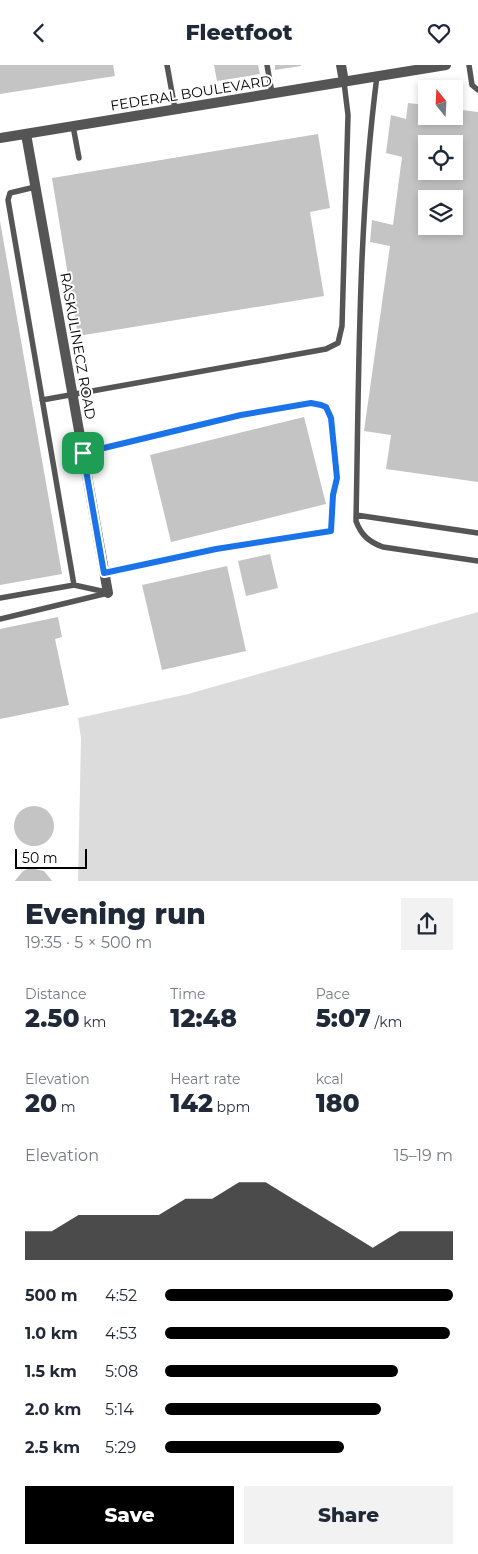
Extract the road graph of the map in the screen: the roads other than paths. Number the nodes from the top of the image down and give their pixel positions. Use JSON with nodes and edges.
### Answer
{"nodes":[{"id":1,"x":167,"y":65,"type":"edge"},
{"id":2,"x":267,"y":65,"type":"edge"},
{"id":3,"x":341,"y":65,"type":"edge"},
{"id":4,"x":446,"y":65,"type":"edge"},
{"id":5,"x":469,"y":65,"type":"edge"},
{"id":6,"x":377,"y":76,"type":"junction"},
{"id":7,"x":344,"y":82,"type":"junction"},
{"id":8,"x":478,"y":90,"type":"edge"},
{"id":9,"x":272,"y":93,"type":"junction"},
{"id":10,"x":175,"y":109,"type":"junction"},
{"id":11,"x":73,"y":126,"type":"junction"},
{"id":12,"x":26,"y":134,"type":"junction"},
{"id":13,"x":0,"y":138,"type":"edge"},
{"id":14,"x":79,"y":158,"type":"dead end"},
{"id":15,"x":35,"y":187,"type":"junction"},
{"id":16,"x":72,"y":394,"type":"junction"},
{"id":17,"x":42,"y":400,"type":"junction"},
{"id":18,"x":83,"y":453,"type":"junction"},
{"id":19,"x":356,"y":515,"type":"junction"},
{"id":20,"x":478,"y":533,"type":"edge"},
{"id":21,"x":478,"y":561,"type":"edge"},
{"id":22,"x":104,"y":573,"type":"junction"},
{"id":23,"x":74,"y":585,"type":"junction"},
{"id":24,"x":108,"y":593,"type":"junction"},
{"id":25,"x":0,"y":598,"type":"edge"},
{"id":26,"x":0,"y":619,"type":"edge"}],
"edges":[{"from":1,"to":10,"type":"lane"},
{"from":2,"to":9,"type":"lane"},
{"from":3,"to":7,"type":"street"},
{"from":4,"to":6,"type":"street","name":"FEDERAL BOULEVARD"},
{"from":5,"to":8,"type":"lane"},
{"from":6,"to":7,"type":"street","name":"FEDERAL BOULEVARD"},
{"from":6,"to":19,"type":"lane"},
{"from":7,"to":9,"type":"street","name":"FEDERAL BOULEVARD"},
{"from":7,"to":16,"type":"lane"},
{"from":9,"to":10,"type":"street","name":"FEDERAL BOULEVARD"},
{"from":10,"to":11,"type":"street","name":"FEDERAL BOULEVARD"},
{"from":11,"to":12,"type":"street","name":"FEDERAL BOULEVARD"},
{"from":11,"to":14,"type":"lane"},
{"from":12,"to":13,"type":"street","name":"FEDERAL BOULEVARD"},
{"from":12,"to":15,"type":"street","name":"RASKULINECZ ROAD"},
{"from":15,"to":16,"type":"street","name":"RASKULINECZ ROAD"},
{"from":15,"to":17,"type":"lane"},
{"from":16,"to":17,"type":"lane"},
{"from":16,"to":18,"type":"street","name":"RASKULINECZ ROAD"},
{"from":17,"to":23,"type":"lane"},
{"from":18,"to":22,"type":"street","name":"RASKULINECZ ROAD"},
{"from":18,"to":22,"type":"lane"},
{"from":19,"to":20,"type":"lane"},
{"from":19,"to":21,"type":"lane"},
{"from":22,"to":24,"type":"street","name":"RASKULINECZ ROAD"},
{"from":23,"to":24,"type":"lane"},
{"from":23,"to":25,"type":"lane"},
{"from":24,"to":26,"type":"lane"}]}
